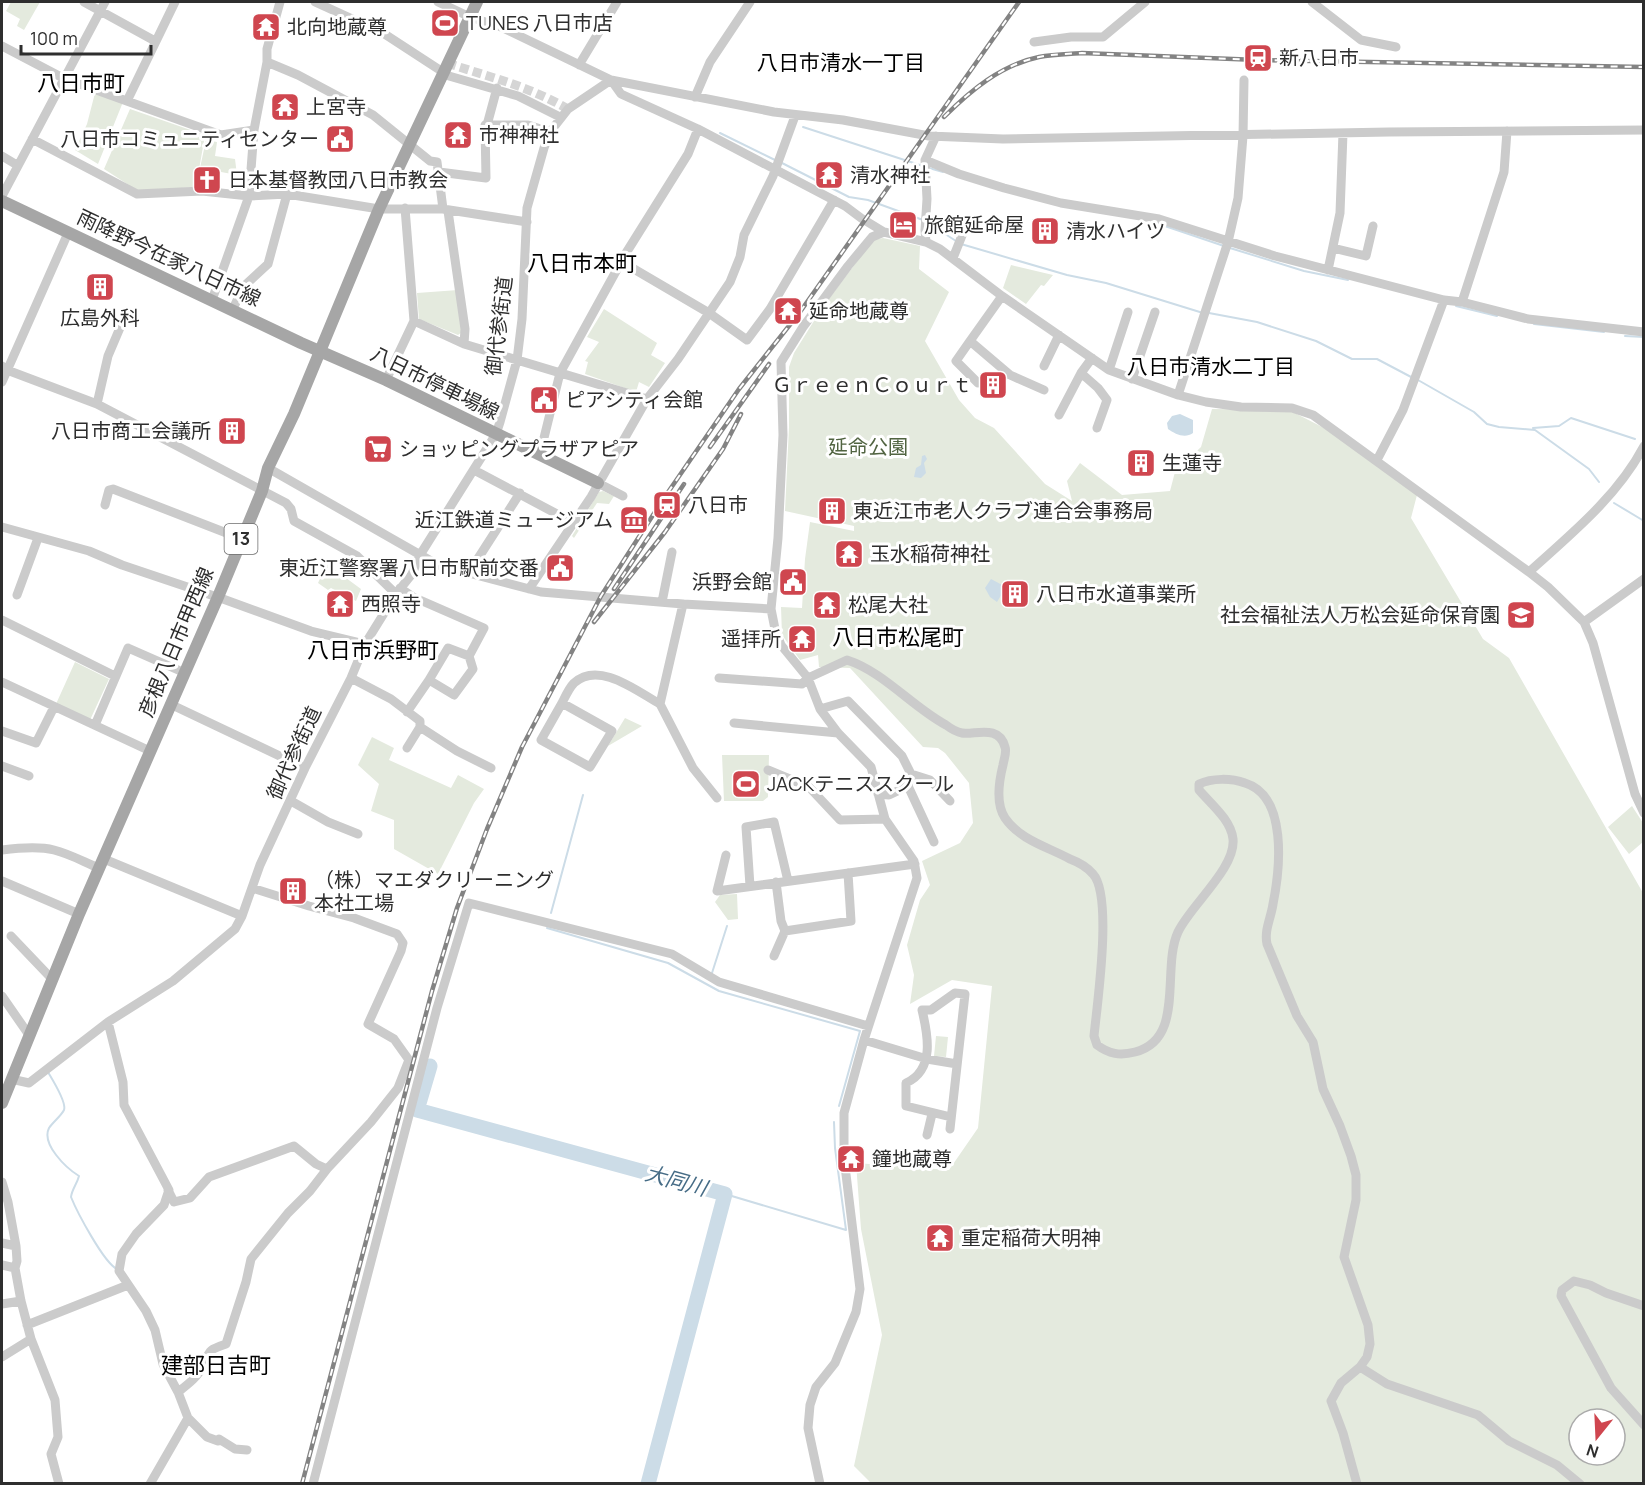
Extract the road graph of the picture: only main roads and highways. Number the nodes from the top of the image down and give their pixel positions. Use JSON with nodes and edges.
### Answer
{"nodes":[{"id":1,"x":477,"y":2,"type":"edge"},
{"id":2,"x":2,"y":201,"type":"edge"},
{"id":3,"x":319,"y":352,"type":"junction"},
{"id":4,"x":598,"y":483,"type":"road end"},
{"id":5,"x":2,"y":1103,"type":"edge"}],
"edges":[{"from":1,"to":3,"type":"main road","name":"彦根八日市甲西線","number":"13"},
{"from":2,"to":3,"type":"main road","name":"雨降野今在家八日市線"},
{"from":3,"to":4,"type":"main road","name":"八日市停車場線"},
{"from":3,"to":5,"type":"main road","name":"彦根八日市甲西線","number":"13"}]}
